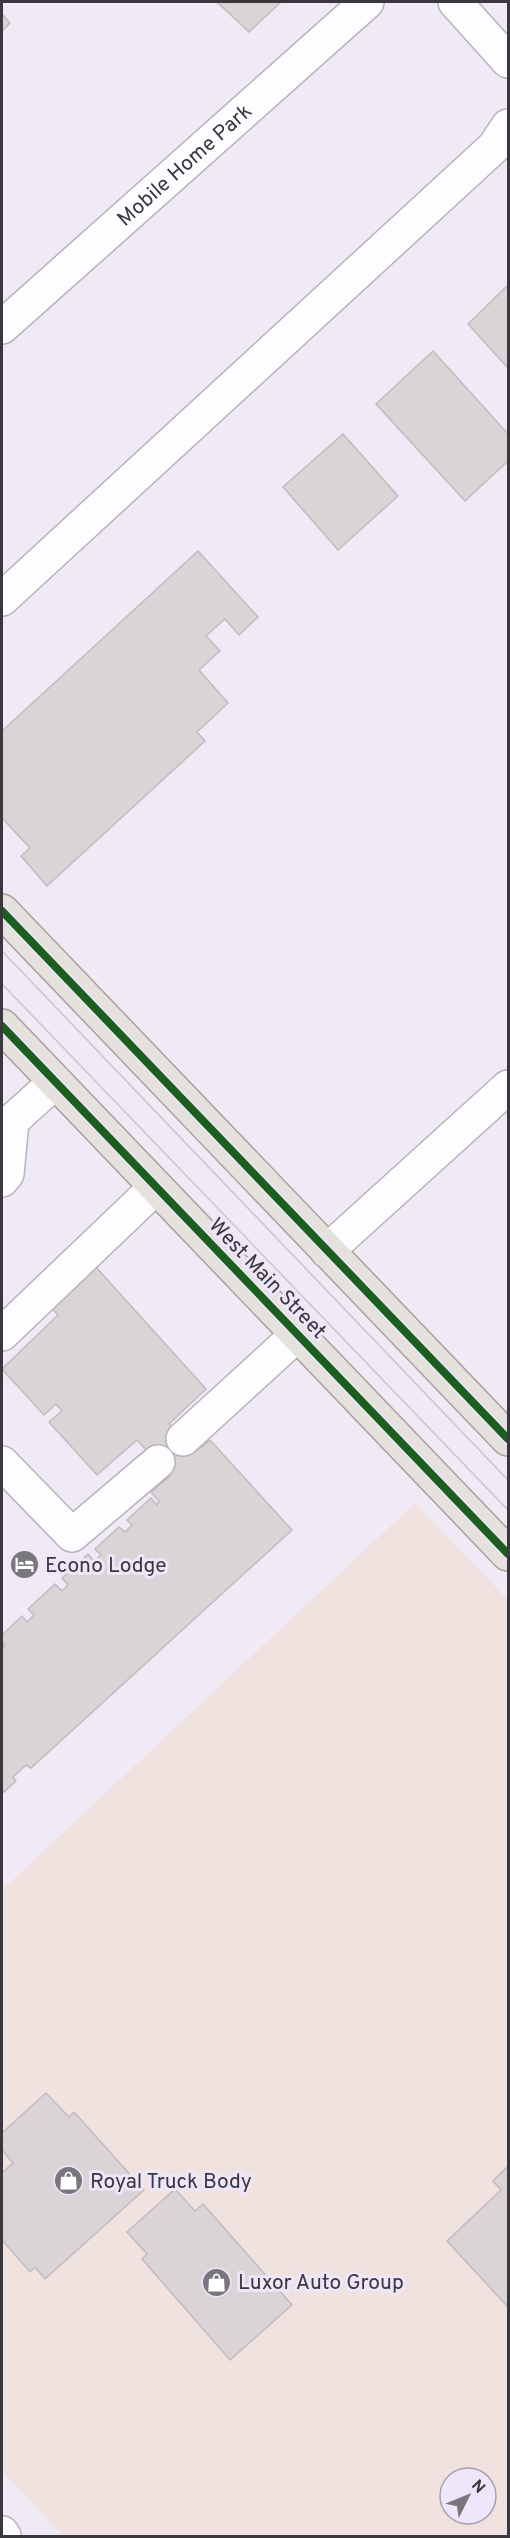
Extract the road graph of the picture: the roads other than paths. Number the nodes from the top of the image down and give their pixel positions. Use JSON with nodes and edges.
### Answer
{"nodes":[{"id":1,"x":367,"y":2,"type":"edge"},
{"id":2,"x":455,"y":2,"type":"edge"},
{"id":3,"x":508,"y":61,"type":"edge"},
{"id":4,"x":508,"y":126,"type":"edge"},
{"id":5,"x":2,"y":327,"type":"edge"},
{"id":6,"x":2,"y":599,"type":"edge"},
{"id":7,"x":2,"y":911,"type":"edge"},
{"id":8,"x":2,"y":1026,"type":"edge"},
{"id":9,"x":55,"y":1082,"type":"junction"},
{"id":10,"x":508,"y":1087,"type":"edge"},
{"id":11,"x":7,"y":1120,"type":"edge"},
{"id":12,"x":2,"y":1180,"type":"edge"},
{"id":13,"x":156,"y":1187,"type":"junction"},
{"id":14,"x":327,"y":1251,"type":"junction"},
{"id":15,"x":2,"y":1334,"type":"edge"},
{"id":16,"x":298,"y":1334,"type":"junction"},
{"id":17,"x":183,"y":1439,"type":"dead end"},
{"id":18,"x":508,"y":1439,"type":"edge"},
{"id":19,"x":158,"y":1462,"type":"dead end"},
{"id":20,"x":2,"y":1463,"type":"edge"},
{"id":21,"x":508,"y":1554,"type":"edge"}],
"edges":[{"from":1,"to":5,"type":"lane","name":"Mobile Home Park"},
{"from":2,"to":3,"type":"lane"},
{"from":4,"to":6,"type":"lane"},
{"from":7,"to":14,"type":"main road"},
{"from":8,"to":9,"type":"main road","name":"West Main Street"},
{"from":9,"to":11,"type":"lane"},
{"from":9,"to":13,"type":"main road","name":"West Main Street"},
{"from":10,"to":14,"type":"lane"},
{"from":11,"to":12,"type":"lane"},
{"from":13,"to":15,"type":"lane"},
{"from":13,"to":16,"type":"main road","name":"West Main Street"},
{"from":14,"to":18,"type":"main road"},
{"from":16,"to":17,"type":"lane"},
{"from":16,"to":21,"type":"main road","name":"West Main Street"},
{"from":19,"to":20,"type":"lane"}]}
